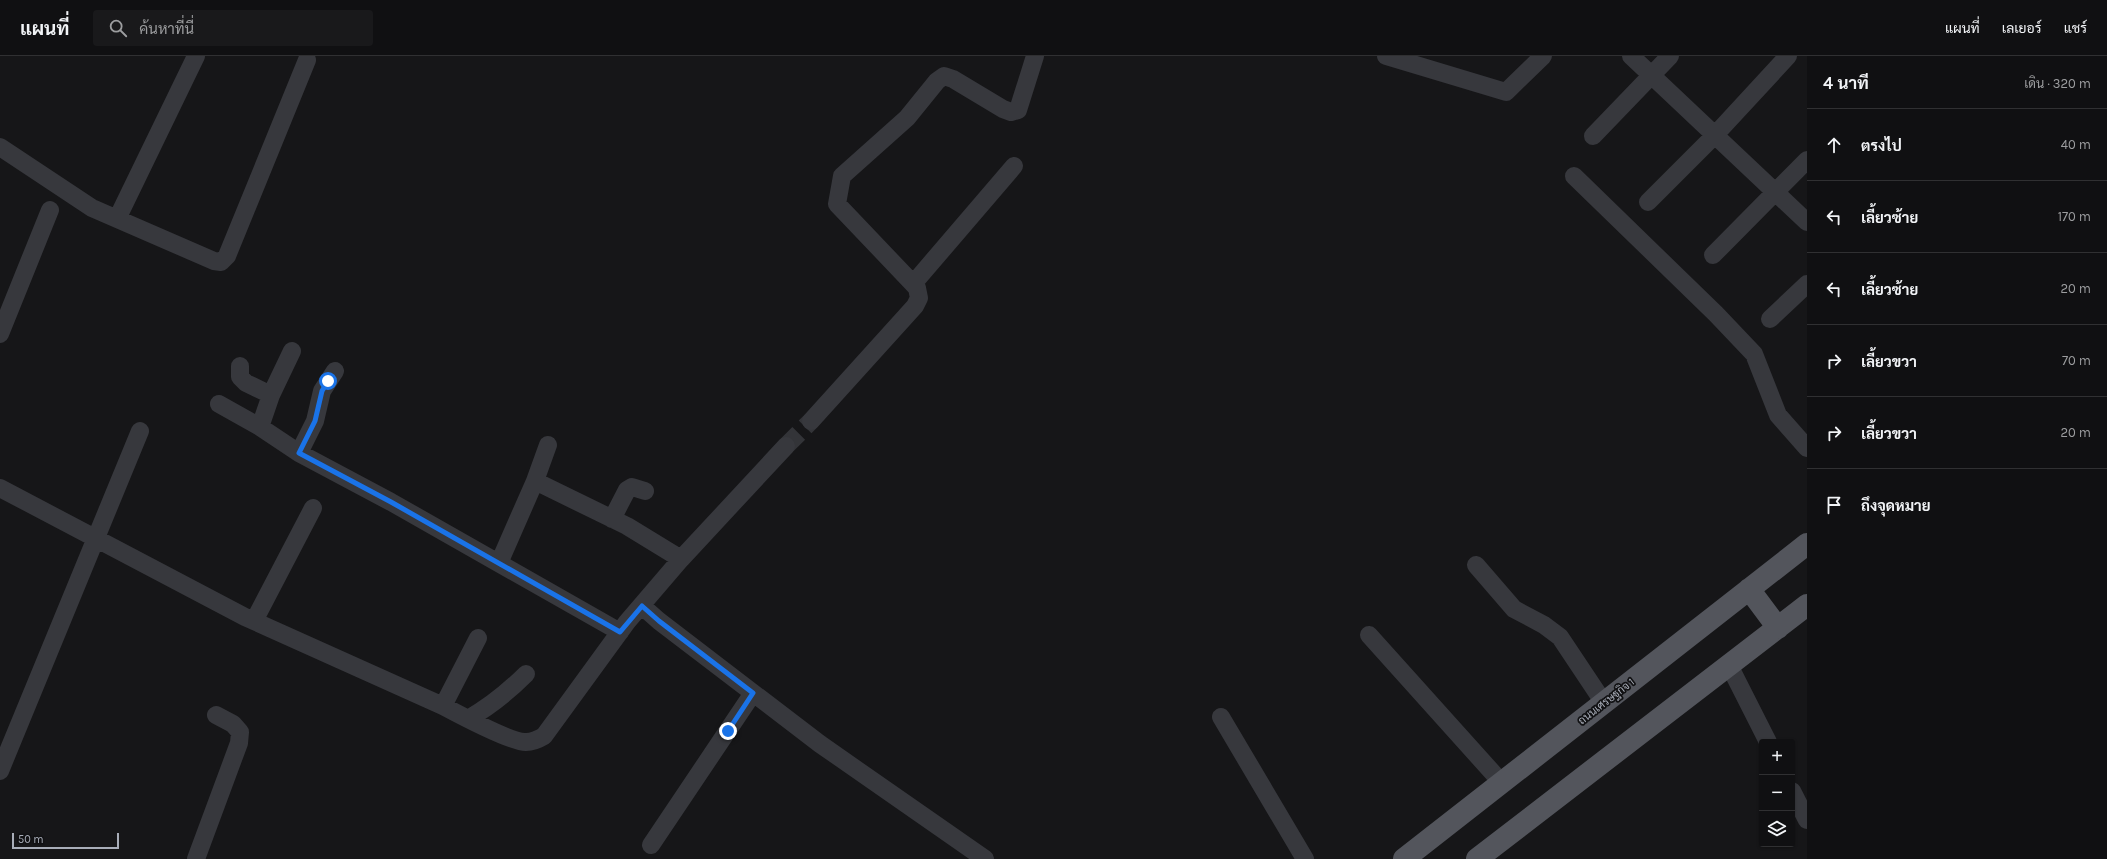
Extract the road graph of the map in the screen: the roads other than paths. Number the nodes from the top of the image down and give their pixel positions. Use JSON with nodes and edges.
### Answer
{"nodes":[{"id":1,"x":196,"y":56,"type":"edge"},
{"id":2,"x":1035,"y":56,"type":"edge"},
{"id":3,"x":1386,"y":56,"type":"edge"},
{"id":4,"x":1543,"y":56,"type":"edge"},
{"id":5,"x":1631,"y":56,"type":"edge"},
{"id":6,"x":1670,"y":56,"type":"edge"},
{"id":7,"x":1788,"y":56,"type":"edge"},
{"id":8,"x":307,"y":60,"type":"dead end"},
{"id":9,"x":1652,"y":75,"type":"junction"},
{"id":10,"x":1715,"y":135,"type":"junction"},
{"id":11,"x":1593,"y":136,"type":"dead end"},
{"id":12,"x":1,"y":153,"type":"edge"},
{"id":13,"x":1807,"y":160,"type":"edge"},
{"id":14,"x":1014,"y":166,"type":"dead end"},
{"id":15,"x":1574,"y":176,"type":"dead end"},
{"id":16,"x":1776,"y":193,"type":"junction"},
{"id":17,"x":1648,"y":202,"type":"dead end"},
{"id":18,"x":50,"y":210,"type":"dead end"},
{"id":19,"x":117,"y":219,"type":"junction"},
{"id":20,"x":1807,"y":222,"type":"edge"},
{"id":21,"x":1713,"y":255,"type":"dead end"},
{"id":22,"x":913,"y":284,"type":"junction"},
{"id":23,"x":1807,"y":284,"type":"edge"},
{"id":24,"x":1770,"y":319,"type":"dead end"},
{"id":25,"x":0,"y":334,"type":"edge"},
{"id":26,"x":292,"y":351,"type":"dead end"},
{"id":27,"x":240,"y":366,"type":"dead end"},
{"id":28,"x":335,"y":371,"type":"dead end"},
{"id":29,"x":271,"y":395,"type":"junction"},
{"id":30,"x":219,"y":404,"type":"dead end"},
{"id":31,"x":811,"y":421,"type":"tunnel mouth"},
{"id":32,"x":260,"y":427,"type":"junction"},
{"id":33,"x":140,"y":431,"type":"dead end"},
{"id":34,"x":548,"y":445,"type":"dead end"},
{"id":35,"x":786,"y":446,"type":"tunnel mouth"},
{"id":36,"x":1807,"y":448,"type":"edge"},
{"id":37,"x":299,"y":453,"type":"junction"},
{"id":38,"x":535,"y":481,"type":"junction"},
{"id":39,"x":0,"y":488,"type":"edge"},
{"id":40,"x":644,"y":491,"type":"dead end"},
{"id":41,"x":313,"y":508,"type":"dead end"},
{"id":42,"x":612,"y":519,"type":"junction"},
{"id":43,"x":96,"y":538,"type":"junction"},
{"id":44,"x":1807,"y":544,"type":"edge"},
{"id":45,"x":681,"y":559,"type":"junction"},
{"id":46,"x":499,"y":563,"type":"junction"},
{"id":47,"x":1476,"y":565,"type":"dead end"},
{"id":48,"x":1749,"y":589,"type":"junction"},
{"id":49,"x":1807,"y":605,"type":"edge"},
{"id":50,"x":642,"y":606,"type":"junction"},
{"id":51,"x":254,"y":621,"type":"junction"},
{"id":52,"x":1778,"y":628,"type":"junction"},
{"id":53,"x":620,"y":632,"type":"junction"},
{"id":54,"x":1369,"y":636,"type":"dead end"},
{"id":55,"x":478,"y":638,"type":"dead end"},
{"id":56,"x":1729,"y":665,"type":"junction"},
{"id":57,"x":526,"y":674,"type":"dead end"},
{"id":58,"x":753,"y":693,"type":"junction"},
{"id":59,"x":1604,"y":702,"type":"junction"},
{"id":60,"x":443,"y":706,"type":"junction"},
{"id":61,"x":216,"y":715,"type":"dead end"},
{"id":62,"x":1221,"y":717,"type":"dead end"},
{"id":63,"x":468,"y":719,"type":"junction"},
{"id":64,"x":1766,"y":739,"type":"edge"},
{"id":65,"x":0,"y":771,"type":"edge"},
{"id":66,"x":1502,"y":783,"type":"junction"},
{"id":67,"x":1795,"y":796,"type":"edge"},
{"id":68,"x":1807,"y":820,"type":"edge"},
{"id":69,"x":651,"y":845,"type":"dead end"},
{"id":70,"x":196,"y":859,"type":"edge"},
{"id":71,"x":984,"y":859,"type":"edge"},
{"id":72,"x":1304,"y":859,"type":"edge"},
{"id":73,"x":1404,"y":859,"type":"edge"},
{"id":74,"x":1477,"y":859,"type":"edge"}],
"edges":[{"from":1,"to":19,"type":"street"},
{"from":2,"to":22,"type":"street"},
{"from":3,"to":4,"type":"street"},
{"from":5,"to":9,"type":"street"},
{"from":6,"to":9,"type":"street"},
{"from":7,"to":10,"type":"street"},
{"from":8,"to":19,"type":"street"},
{"from":9,"to":10,"type":"street"},
{"from":9,"to":11,"type":"street"},
{"from":10,"to":16,"type":"street"},
{"from":10,"to":17,"type":"street"},
{"from":12,"to":19,"type":"street"},
{"from":13,"to":16,"type":"street"},
{"from":14,"to":22,"type":"street"},
{"from":15,"to":36,"type":"street"},
{"from":16,"to":20,"type":"street"},
{"from":16,"to":21,"type":"street"},
{"from":18,"to":25,"type":"street"},
{"from":22,"to":31,"type":"street"},
{"from":23,"to":24,"type":"street"},
{"from":26,"to":29,"type":"street"},
{"from":27,"to":29,"type":"street"},
{"from":28,"to":37,"type":"street"},
{"from":29,"to":32,"type":"street"},
{"from":30,"to":32,"type":"street"},
{"from":32,"to":37,"type":"street"},
{"from":33,"to":43,"type":"street"},
{"from":34,"to":38,"type":"street"},
{"from":35,"to":45,"type":"street"},
{"from":37,"to":46,"type":"street"},
{"from":38,"to":42,"type":"street"},
{"from":38,"to":46,"type":"street"},
{"from":39,"to":43,"type":"street"},
{"from":40,"to":42,"type":"street"},
{"from":41,"to":51,"type":"street"},
{"from":42,"to":45,"type":"street"},
{"from":43,"to":51,"type":"street"},
{"from":43,"to":65,"type":"street"},
{"from":44,"to":48,"type":"main road","name":"ถนนเศรษฐกิจ 1"},
{"from":45,"to":50,"type":"street"},
{"from":46,"to":53,"type":"street"},
{"from":47,"to":59,"type":"street"},
{"from":48,"to":52,"type":"main road"},
{"from":48,"to":59,"type":"main road","name":"ถนนเศรษฐกิจ 1"},
{"from":49,"to":52,"type":"main road"},
{"from":50,"to":53,"type":"street"},
{"from":50,"to":58,"type":"street"},
{"from":51,"to":60,"type":"street"},
{"from":52,"to":56,"type":"main road"},
{"from":53,"to":63,"type":"street"},
{"from":54,"to":66,"type":"street"},
{"from":55,"to":60,"type":"street"},
{"from":56,"to":64,"type":"street"},
{"from":56,"to":74,"type":"main road"},
{"from":57,"to":63,"type":"street"},
{"from":58,"to":69,"type":"street"},
{"from":58,"to":71,"type":"street"},
{"from":59,"to":66,"type":"main road","name":"ถนนเศรษฐกิจ 1"},
{"from":60,"to":63,"type":"street"},
{"from":61,"to":70,"type":"street"},
{"from":62,"to":72,"type":"street"},
{"from":66,"to":73,"type":"main road","name":"ถนนเศรษฐกิจ 1"},
{"from":67,"to":68,"type":"street"}]}
